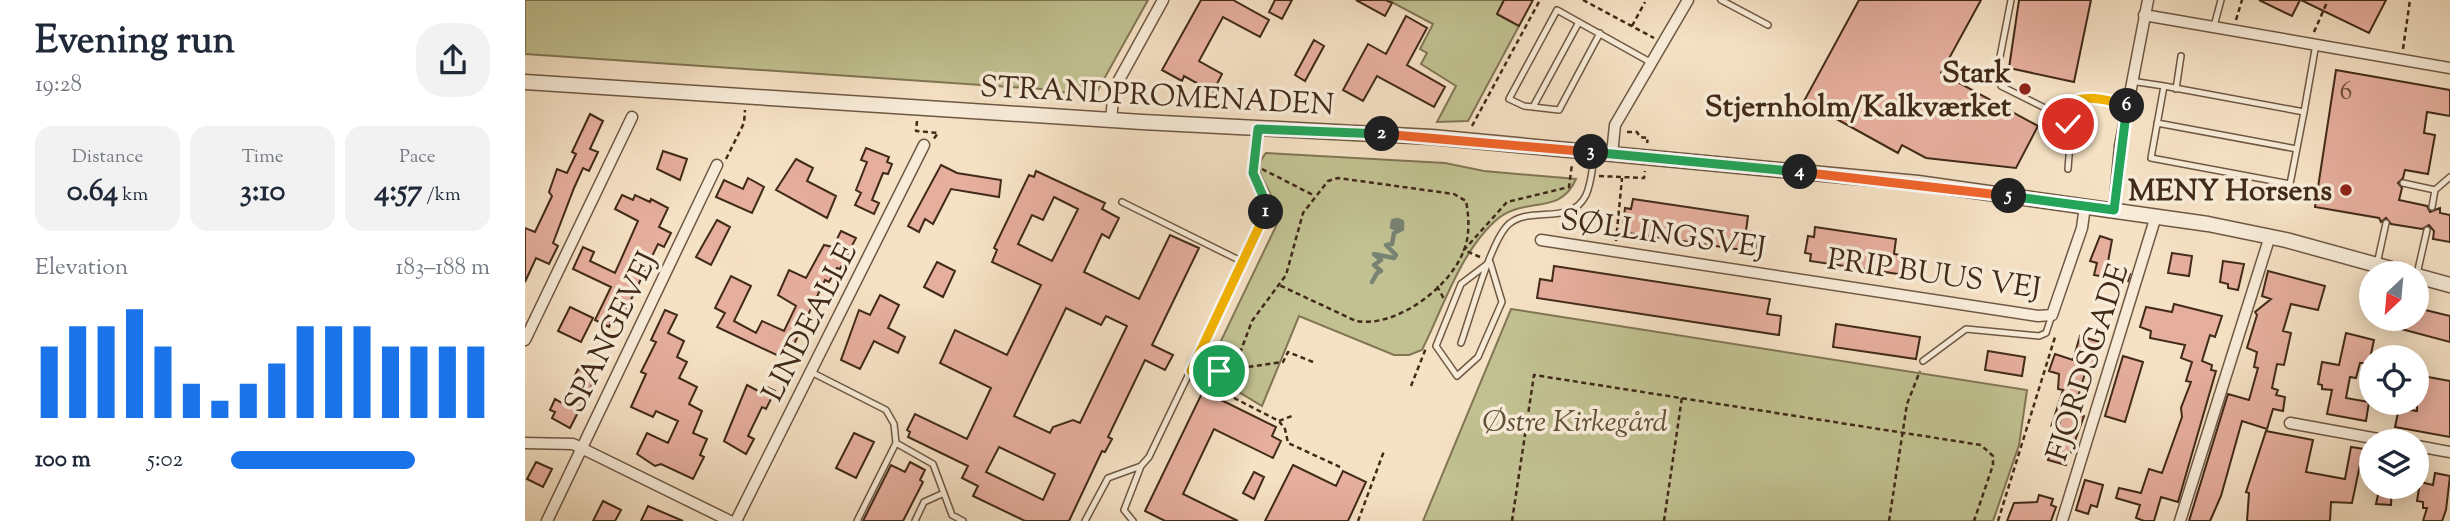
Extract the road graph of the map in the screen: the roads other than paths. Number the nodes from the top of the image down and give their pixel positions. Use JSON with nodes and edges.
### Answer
{"nodes":[{"id":1,"x":1163,"y":0,"type":"edge"},
{"id":2,"x":1688,"y":0,"type":"edge"},
{"id":3,"x":1721,"y":0,"type":"edge"},
{"id":4,"x":2011,"y":0,"type":"edge"},
{"id":5,"x":2148,"y":0,"type":"edge"},
{"id":6,"x":2221,"y":0,"type":"edge"},
{"id":7,"x":2144,"y":15,"type":"junction"},
{"id":8,"x":1579,"y":22,"type":"junction"},
{"id":9,"x":1768,"y":25,"type":"dead end"},
{"id":10,"x":2214,"y":26,"type":"junction"},
{"id":11,"x":1600,"y":33,"type":"junction"},
{"id":12,"x":2316,"y":44,"type":"junction"},
{"id":13,"x":2181,"y":56,"type":"dead end"},
{"id":14,"x":1652,"y":62,"type":"junction"},
{"id":15,"x":2450,"y":68,"type":"edge"},
{"id":16,"x":2131,"y":81,"type":"junction"},
{"id":17,"x":525,"y":82,"type":"edge"},
{"id":18,"x":2164,"y":86,"type":"junction"},
{"id":19,"x":2175,"y":89,"type":"junction"},
{"id":20,"x":2127,"y":106,"type":"junction"},
{"id":21,"x":1533,"y":107,"type":"junction"},
{"id":22,"x":2304,"y":112,"type":"junction"},
{"id":23,"x":2057,"y":114,"type":"junction"},
{"id":24,"x":632,"y":117,"type":"dead end"},
{"id":25,"x":1111,"y":120,"type":"junction"},
{"id":26,"x":2157,"y":123,"type":"junction"},
{"id":27,"x":1258,"y":129,"type":"junction"},
{"id":28,"x":924,"y":145,"type":"road end"},
{"id":29,"x":2297,"y":149,"type":"junction"},
{"id":30,"x":1595,"y":153,"type":"junction"},
{"id":31,"x":1612,"y":154,"type":"junction"},
{"id":32,"x":717,"y":165,"type":"road end"},
{"id":33,"x":2068,"y":169,"type":"dead end"},
{"id":34,"x":2450,"y":177,"type":"edge"},
{"id":35,"x":2403,"y":183,"type":"dead end"},
{"id":36,"x":2435,"y":190,"type":"junction"},
{"id":37,"x":1122,"y":202,"type":"dead end"},
{"id":38,"x":2085,"y":206,"type":"junction"},
{"id":39,"x":2432,"y":207,"type":"dead end"},
{"id":40,"x":2114,"y":210,"type":"junction"},
{"id":41,"x":2156,"y":216,"type":"junction"},
{"id":42,"x":2386,"y":223,"type":"dead end"},
{"id":43,"x":2427,"y":230,"type":"dead end"},
{"id":44,"x":2270,"y":236,"type":"junction"},
{"id":45,"x":1541,"y":240,"type":"dead end"},
{"id":46,"x":2362,"y":261,"type":"edge"},
{"id":47,"x":2378,"y":261,"type":"edge"},
{"id":48,"x":2420,"y":261,"type":"edge"},
{"id":49,"x":1244,"y":262,"type":"junction"},
{"id":50,"x":1490,"y":262,"type":"junction"},
{"id":51,"x":1779,"y":275,"type":"joint"},
{"id":52,"x":2429,"y":279,"type":"edge"},
{"id":53,"x":2450,"y":285,"type":"edge"},
{"id":54,"x":2052,"y":315,"type":"junction"},
{"id":55,"x":525,"y":340,"type":"edge"},
{"id":56,"x":1461,"y":343,"type":"dead end"},
{"id":57,"x":1923,"y":361,"type":"road end"},
{"id":58,"x":811,"y":372,"type":"junction"},
{"id":59,"x":2290,"y":423,"type":"dead end"},
{"id":60,"x":2359,"y":436,"type":"edge"},
{"id":61,"x":525,"y":443,"type":"edge"},
{"id":62,"x":896,"y":443,"type":"junction"},
{"id":63,"x":581,"y":448,"type":"junction"},
{"id":64,"x":2429,"y":448,"type":"edge"},
{"id":65,"x":2450,"y":452,"type":"edge"},
{"id":66,"x":1142,"y":466,"type":"junction"},
{"id":67,"x":944,"y":493,"type":"junction"},
{"id":68,"x":547,"y":521,"type":"edge"},
{"id":69,"x":730,"y":521,"type":"edge"},
{"id":70,"x":736,"y":521,"type":"edge"},
{"id":71,"x":857,"y":521,"type":"edge"},
{"id":72,"x":915,"y":521,"type":"edge"},
{"id":73,"x":964,"y":521,"type":"edge"},
{"id":74,"x":1085,"y":521,"type":"edge"},
{"id":75,"x":1133,"y":521,"type":"edge"},
{"id":76,"x":2062,"y":521,"type":"edge"},
{"id":77,"x":2180,"y":521,"type":"edge"}],
"edges":[{"from":1,"to":25,"type":"street"},
{"from":2,"to":14,"type":"street"},
{"from":3,"to":9,"type":"lane"},
{"from":4,"to":23,"type":"lane"},
{"from":5,"to":7,"type":"street"},
{"from":6,"to":10,"type":"lane"},
{"from":7,"to":10,"type":"street"},
{"from":7,"to":16,"type":"street"},
{"from":8,"to":11,"type":"lane"},
{"from":8,"to":21,"type":"lane"},
{"from":8,"to":21,"type":"lane"},
{"from":10,"to":12,"type":"street"},
{"from":11,"to":14,"type":"lane"},
{"from":11,"to":21,"type":"lane"},
{"from":12,"to":15,"type":"street"},
{"from":12,"to":22,"type":"lane"},
{"from":13,"to":19,"type":"lane"},
{"from":14,"to":31,"type":"street"},
{"from":16,"to":18,"type":"lane"},
{"from":16,"to":20,"type":"street"},
{"from":17,"to":25,"type":"street","name":"STRANDPROMENADEN"},
{"from":18,"to":19,"type":"lane"},
{"from":18,"to":26,"type":"lane"},
{"from":19,"to":22,"type":"lane"},
{"from":20,"to":23,"type":"lane"},
{"from":20,"to":40,"type":"street"},
{"from":22,"to":29,"type":"lane"},
{"from":23,"to":33,"type":"lane"},
{"from":24,"to":55,"type":"street"},
{"from":25,"to":27,"type":"street","name":"STRANDPROMENADEN"},
{"from":26,"to":29,"type":"lane"},
{"from":26,"to":29,"type":"lane"},
{"from":27,"to":30,"type":"street","name":"STRANDPROMENADEN"},
{"from":27,"to":49,"type":"lane"},
{"from":28,"to":58,"type":"street","name":"LINDEALLE"},
{"from":30,"to":31,"type":"street","name":"STRANDPROMENADEN"},
{"from":30,"to":50,"type":"lane"},
{"from":31,"to":38,"type":"street","name":"STRANDPROMENADEN"},
{"from":32,"to":63,"type":"street","name":"SPANGEVEJ"},
{"from":34,"to":36,"type":"lane"},
{"from":35,"to":36,"type":"lane"},
{"from":36,"to":39,"type":"lane"},
{"from":37,"to":49,"type":"lane"},
{"from":38,"to":40,"type":"street","name":"STRANDPROMENADEN"},
{"from":38,"to":54,"type":"street","name":"PRIP BUUS VEJ"},
{"from":40,"to":41,"type":"street","name":"STRANDPROMENADEN"},
{"from":41,"to":44,"type":"street","name":"STRANDPROMENADEN"},
{"from":41,"to":76,"type":"street","name":"FJORDSGADE"},
{"from":42,"to":47,"type":"lane"},
{"from":43,"to":48,"type":"lane"},
{"from":44,"to":46,"type":"street","name":"STRANDPROMENADEN"},
{"from":44,"to":77,"type":"street"},
{"from":45,"to":51,"type":"street","name":"SØLLINGSVEJ"},
{"from":49,"to":66,"type":"lane"},
{"from":50,"to":50,"type":"lane"},
{"from":50,"to":56,"type":"lane"},
{"from":51,"to":54,"type":"street","name":"PRIP BUUS VEJ"},
{"from":52,"to":53,"type":"street"},
{"from":54,"to":57,"type":"lane"},
{"from":58,"to":62,"type":"lane"},
{"from":58,"to":70,"type":"street","name":"LINDEALLE"},
{"from":59,"to":60,"type":"street"},
{"from":61,"to":63,"type":"street"},
{"from":62,"to":67,"type":"lane"},
{"from":62,"to":71,"type":"lane"},
{"from":63,"to":68,"type":"street","name":"SPANGEVEJ"},
{"from":63,"to":69,"type":"street"},
{"from":64,"to":65,"type":"street"},
{"from":66,"to":74,"type":"lane"},
{"from":66,"to":75,"type":"lane"},
{"from":67,"to":72,"type":"lane"},
{"from":67,"to":73,"type":"lane"}]}
